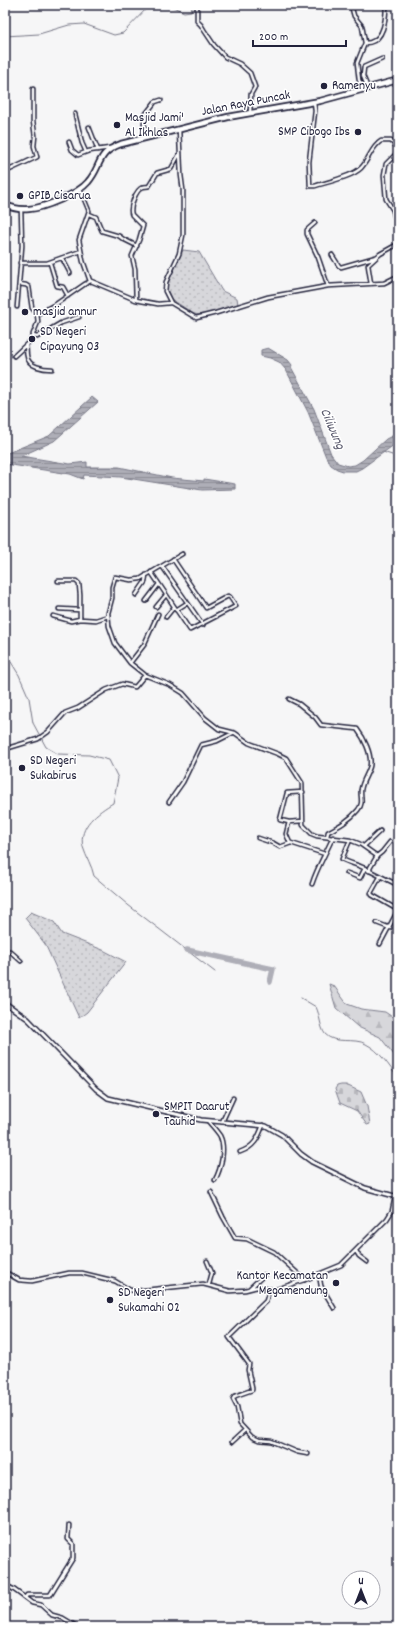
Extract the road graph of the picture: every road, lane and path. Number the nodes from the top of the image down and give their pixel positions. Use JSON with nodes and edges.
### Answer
{"nodes":[{"id":1,"x":197,"y":5,"type":"edge"},
{"id":2,"x":351,"y":5,"type":"edge"},
{"id":3,"x":386,"y":5,"type":"edge"},
{"id":4,"x":365,"y":43,"type":"junction"},
{"id":5,"x":382,"y":59,"type":"dead end"},
{"id":6,"x":398,"y":80,"type":"edge"},
{"id":7,"x":33,"y":89,"type":"dead end"},
{"id":8,"x":366,"y":89,"type":"junction"},
{"id":9,"x":161,"y":100,"type":"dead end"},
{"id":10,"x":315,"y":102,"type":"junction"},
{"id":11,"x":250,"y":113,"type":"junction"},
{"id":12,"x":76,"y":114,"type":"dead end"},
{"id":13,"x":89,"y":127,"type":"dead end"},
{"id":14,"x":179,"y":129,"type":"junction"},
{"id":15,"x":149,"y":137,"type":"junction"},
{"id":16,"x":69,"y":142,"type":"dead end"},
{"id":17,"x":110,"y":148,"type":"junction"},
{"id":18,"x":398,"y":148,"type":"edge"},
{"id":19,"x":98,"y":150,"type":"junction"},
{"id":20,"x":86,"y":152,"type":"junction"},
{"id":21,"x":180,"y":152,"type":"junction"},
{"id":22,"x":398,"y":152,"type":"edge"},
{"id":23,"x":5,"y":172,"type":"edge"},
{"id":24,"x":80,"y":190,"type":"junction"},
{"id":25,"x":5,"y":205,"type":"edge"},
{"id":26,"x":21,"y":209,"type":"junction"},
{"id":27,"x":89,"y":214,"type":"junction"},
{"id":28,"x":396,"y":216,"type":"edge"},
{"id":29,"x":315,"y":223,"type":"dead end"},
{"id":30,"x":398,"y":232,"type":"edge"},
{"id":31,"x":398,"y":244,"type":"edge"},
{"id":32,"x":137,"y":246,"type":"junction"},
{"id":33,"x":81,"y":251,"type":"junction"},
{"id":34,"x":332,"y":255,"type":"dead end"},
{"id":35,"x":377,"y":257,"type":"junction"},
{"id":36,"x":62,"y":258,"type":"junction"},
{"id":37,"x":20,"y":263,"type":"junction"},
{"id":38,"x":50,"y":263,"type":"junction"},
{"id":39,"x":70,"y":273,"type":"dead end"},
{"id":40,"x":398,"y":276,"type":"edge"},
{"id":41,"x":90,"y":281,"type":"junction"},
{"id":42,"x":18,"y":284,"type":"junction"},
{"id":43,"x":371,"y":284,"type":"junction"},
{"id":44,"x":328,"y":286,"type":"junction"},
{"id":45,"x":68,"y":296,"type":"junction"},
{"id":46,"x":136,"y":300,"type":"junction"},
{"id":47,"x":171,"y":303,"type":"junction"},
{"id":48,"x":17,"y":307,"type":"dead end"},
{"id":49,"x":37,"y":314,"type":"junction"},
{"id":50,"x":79,"y":317,"type":"dead end"},
{"id":51,"x":33,"y":336,"type":"junction"},
{"id":52,"x":26,"y":346,"type":"junction"},
{"id":53,"x":14,"y":356,"type":"dead end"},
{"id":54,"x":52,"y":369,"type":"dead end"},
{"id":55,"x":182,"y":554,"type":"dead end"},
{"id":56,"x":173,"y":559,"type":"junction"},
{"id":57,"x":162,"y":566,"type":"junction"},
{"id":58,"x":151,"y":572,"type":"junction"},
{"id":59,"x":146,"y":575,"type":"junction"},
{"id":60,"x":58,"y":581,"type":"dead end"},
{"id":61,"x":159,"y":584,"type":"junction"},
{"id":62,"x":136,"y":595,"type":"dead end"},
{"id":63,"x":166,"y":595,"type":"junction"},
{"id":64,"x":146,"y":601,"type":"dead end"},
{"id":65,"x":186,"y":603,"type":"junction"},
{"id":66,"x":156,"y":607,"type":"dead end"},
{"id":67,"x":174,"y":607,"type":"junction"},
{"id":68,"x":59,"y":609,"type":"dead end"},
{"id":69,"x":80,"y":610,"type":"junction"},
{"id":70,"x":176,"y":610,"type":"junction"},
{"id":71,"x":158,"y":614,"type":"dead end"},
{"id":72,"x":53,"y":616,"type":"dead end"},
{"id":73,"x":108,"y":616,"type":"junction"},
{"id":74,"x":166,"y":617,"type":"dead end"},
{"id":75,"x":80,"y":619,"type":"junction"},
{"id":76,"x":203,"y":625,"type":"junction"},
{"id":77,"x":130,"y":663,"type":"junction"},
{"id":78,"x":145,"y":675,"type":"junction"},
{"id":79,"x":290,"y":699,"type":"dead end"},
{"id":80,"x":233,"y":732,"type":"junction"},
{"id":81,"x":5,"y":749,"type":"edge"},
{"id":82,"x":303,"y":792,"type":"junction"},
{"id":83,"x":169,"y":802,"type":"dead end"},
{"id":84,"x":303,"y":820,"type":"junction"},
{"id":85,"x":289,"y":822,"type":"junction"},
{"id":86,"x":380,"y":830,"type":"dead end"},
{"id":87,"x":327,"y":837,"type":"junction"},
{"id":88,"x":258,"y":838,"type":"dead end"},
{"id":89,"x":333,"y":838,"type":"junction"},
{"id":90,"x":350,"y":840,"type":"junction"},
{"id":91,"x":390,"y":842,"type":"dead end"},
{"id":92,"x":290,"y":843,"type":"junction"},
{"id":93,"x":364,"y":846,"type":"junction"},
{"id":94,"x":325,"y":854,"type":"junction"},
{"id":95,"x":377,"y":856,"type":"junction"},
{"id":96,"x":365,"y":868,"type":"junction"},
{"id":97,"x":370,"y":871,"type":"junction"},
{"id":98,"x":347,"y":873,"type":"dead end"},
{"id":99,"x":380,"y":877,"type":"junction"},
{"id":100,"x":312,"y":884,"type":"dead end"},
{"id":101,"x":398,"y":884,"type":"edge"},
{"id":102,"x":398,"y":910,"type":"edge"},
{"id":103,"x":377,"y":923,"type":"dead end"},
{"id":104,"x":390,"y":928,"type":"junction"},
{"id":105,"x":380,"y":944,"type":"dead end"},
{"id":106,"x":5,"y":951,"type":"edge"},
{"id":107,"x":20,"y":961,"type":"dead end"},
{"id":108,"x":5,"y":1003,"type":"edge"},
{"id":109,"x":233,"y":1098,"type":"dead end"},
{"id":110,"x":208,"y":1121,"type":"junction"},
{"id":111,"x":222,"y":1122,"type":"junction"},
{"id":112,"x":263,"y":1125,"type":"junction"},
{"id":113,"x":240,"y":1152,"type":"dead end"},
{"id":114,"x":215,"y":1180,"type":"dead end"},
{"id":115,"x":211,"y":1192,"type":"dead end"},
{"id":116,"x":396,"y":1197,"type":"edge"},
{"id":117,"x":356,"y":1251,"type":"junction"},
{"id":118,"x":206,"y":1262,"type":"dead end"},
{"id":119,"x":367,"y":1262,"type":"dead end"},
{"id":120,"x":5,"y":1272,"type":"edge"},
{"id":121,"x":319,"y":1274,"type":"junction"},
{"id":122,"x":264,"y":1275,"type":"dead end"},
{"id":123,"x":305,"y":1280,"type":"junction"},
{"id":124,"x":209,"y":1284,"type":"junction"},
{"id":125,"x":249,"y":1289,"type":"junction"},
{"id":126,"x":270,"y":1290,"type":"junction"},
{"id":127,"x":334,"y":1308,"type":"dead end"},
{"id":128,"x":245,"y":1430,"type":"junction"},
{"id":129,"x":232,"y":1442,"type":"dead end"},
{"id":130,"x":308,"y":1454,"type":"dead end"},
{"id":131,"x":69,"y":1525,"type":"dead end"},
{"id":132,"x":5,"y":1585,"type":"edge"},
{"id":133,"x":25,"y":1598,"type":"junction"},
{"id":134,"x":78,"y":1627,"type":"edge"}],
"edges":[{"from":1,"to":11,"type":"street"},
{"from":2,"to":4,"type":"street"},
{"from":3,"to":4,"type":"street"},
{"from":4,"to":8,"type":"street"},
{"from":5,"to":8,"type":"street"},
{"from":6,"to":8,"type":"highway","name":"Jalan Raya Puncak"},
{"from":7,"to":23,"type":"street"},
{"from":8,"to":10,"type":"highway","name":"Jalan Raya Puncak"},
{"from":9,"to":15,"type":"street"},
{"from":10,"to":11,"type":"highway","name":"Jalan Raya Puncak"},
{"from":10,"to":18,"type":"street"},
{"from":11,"to":14,"type":"highway","name":"Jalan Raya Puncak"},
{"from":12,"to":20,"type":"street"},
{"from":13,"to":19,"type":"street"},
{"from":14,"to":15,"type":"highway","name":"Jalan Raya Puncak"},
{"from":14,"to":21,"type":"street"},
{"from":15,"to":17,"type":"highway","name":"Jalan Raya Puncak"},
{"from":16,"to":20,"type":"street"},
{"from":17,"to":19,"type":"street"},
{"from":17,"to":24,"type":"highway"},
{"from":19,"to":20,"type":"street"},
{"from":21,"to":32,"type":"street"},
{"from":21,"to":47,"type":"street"},
{"from":22,"to":28,"type":"street"},
{"from":24,"to":26,"type":"highway"},
{"from":24,"to":27,"type":"street"},
{"from":25,"to":26,"type":"highway"},
{"from":26,"to":37,"type":"street"},
{"from":27,"to":32,"type":"street"},
{"from":27,"to":33,"type":"street"},
{"from":28,"to":30,"type":"street"},
{"from":29,"to":44,"type":"street"},
{"from":31,"to":35,"type":"street"},
{"from":32,"to":46,"type":"street"},
{"from":33,"to":36,"type":"street"},
{"from":33,"to":41,"type":"street"},
{"from":34,"to":35,"type":"street"},
{"from":35,"to":43,"type":"street"},
{"from":36,"to":38,"type":"street"},
{"from":36,"to":39,"type":"street"},
{"from":37,"to":38,"type":"street"},
{"from":37,"to":42,"type":"street"},
{"from":38,"to":45,"type":"street"},
{"from":40,"to":43,"type":"street"},
{"from":41,"to":45,"type":"street"},
{"from":41,"to":46,"type":"street"},
{"from":42,"to":48,"type":"street"},
{"from":42,"to":49,"type":"street"},
{"from":43,"to":44,"type":"street"},
{"from":44,"to":47,"type":"street"},
{"from":45,"to":49,"type":"street"},
{"from":46,"to":47,"type":"street"},
{"from":49,"to":51,"type":"street"},
{"from":50,"to":51,"type":"street"},
{"from":51,"to":52,"type":"street"},
{"from":52,"to":53,"type":"street"},
{"from":52,"to":54,"type":"street"},
{"from":55,"to":56,"type":"street"},
{"from":56,"to":57,"type":"street"},
{"from":56,"to":76,"type":"street"},
{"from":57,"to":58,"type":"street"},
{"from":57,"to":65,"type":"street"},
{"from":58,"to":59,"type":"street"},
{"from":58,"to":61,"type":"street"},
{"from":59,"to":62,"type":"street"},
{"from":59,"to":73,"type":"street"},
{"from":60,"to":69,"type":"street"},
{"from":61,"to":63,"type":"street"},
{"from":61,"to":64,"type":"street"},
{"from":63,"to":66,"type":"street"},
{"from":63,"to":67,"type":"street"},
{"from":65,"to":70,"type":"street"},
{"from":65,"to":76,"type":"street"},
{"from":67,"to":70,"type":"street"},
{"from":67,"to":74,"type":"street"},
{"from":68,"to":69,"type":"street"},
{"from":69,"to":75,"type":"street"},
{"from":70,"to":76,"type":"street"},
{"from":71,"to":77,"type":"street"},
{"from":72,"to":75,"type":"street"},
{"from":73,"to":75,"type":"street"},
{"from":73,"to":77,"type":"street"},
{"from":77,"to":78,"type":"street"},
{"from":78,"to":80,"type":"street"},
{"from":78,"to":81,"type":"street"},
{"from":79,"to":87,"type":"street"},
{"from":80,"to":82,"type":"street"},
{"from":80,"to":83,"type":"street"},
{"from":82,"to":84,"type":"street"},
{"from":82,"to":85,"type":"street"},
{"from":84,"to":85,"type":"street"},
{"from":84,"to":87,"type":"street"},
{"from":85,"to":92,"type":"street"},
{"from":86,"to":93,"type":"street"},
{"from":87,"to":89,"type":"street"},
{"from":88,"to":92,"type":"street"},
{"from":89,"to":90,"type":"street"},
{"from":89,"to":94,"type":"street"},
{"from":90,"to":93,"type":"street"},
{"from":90,"to":96,"type":"street"},
{"from":91,"to":95,"type":"street"},
{"from":92,"to":94,"type":"street"},
{"from":93,"to":95,"type":"street"},
{"from":94,"to":100,"type":"street"},
{"from":95,"to":97,"type":"street"},
{"from":96,"to":97,"type":"street"},
{"from":96,"to":98,"type":"street"},
{"from":97,"to":99,"type":"street"},
{"from":99,"to":101,"type":"street"},
{"from":99,"to":102,"type":"street"},
{"from":102,"to":104,"type":"street"},
{"from":103,"to":104,"type":"street"},
{"from":104,"to":105,"type":"street"},
{"from":106,"to":107,"type":"street"},
{"from":108,"to":110,"type":"street"},
{"from":109,"to":111,"type":"street"},
{"from":110,"to":111,"type":"street"},
{"from":110,"to":114,"type":"street"},
{"from":111,"to":112,"type":"street"},
{"from":112,"to":113,"type":"street"},
{"from":112,"to":116,"type":"street"},
{"from":115,"to":123,"type":"street"},
{"from":116,"to":117,"type":"street"},
{"from":117,"to":119,"type":"street"},
{"from":117,"to":121,"type":"street"},
{"from":118,"to":124,"type":"street"},
{"from":120,"to":124,"type":"street"},
{"from":121,"to":123,"type":"street"},
{"from":121,"to":127,"type":"street"},
{"from":122,"to":125,"type":"street"},
{"from":123,"to":126,"type":"street"},
{"from":124,"to":125,"type":"street"},
{"from":125,"to":126,"type":"street"},
{"from":126,"to":128,"type":"street"},
{"from":128,"to":129,"type":"street"},
{"from":128,"to":130,"type":"street"},
{"from":131,"to":133,"type":"street"},
{"from":132,"to":133,"type":"street"},
{"from":133,"to":134,"type":"street"}]}
